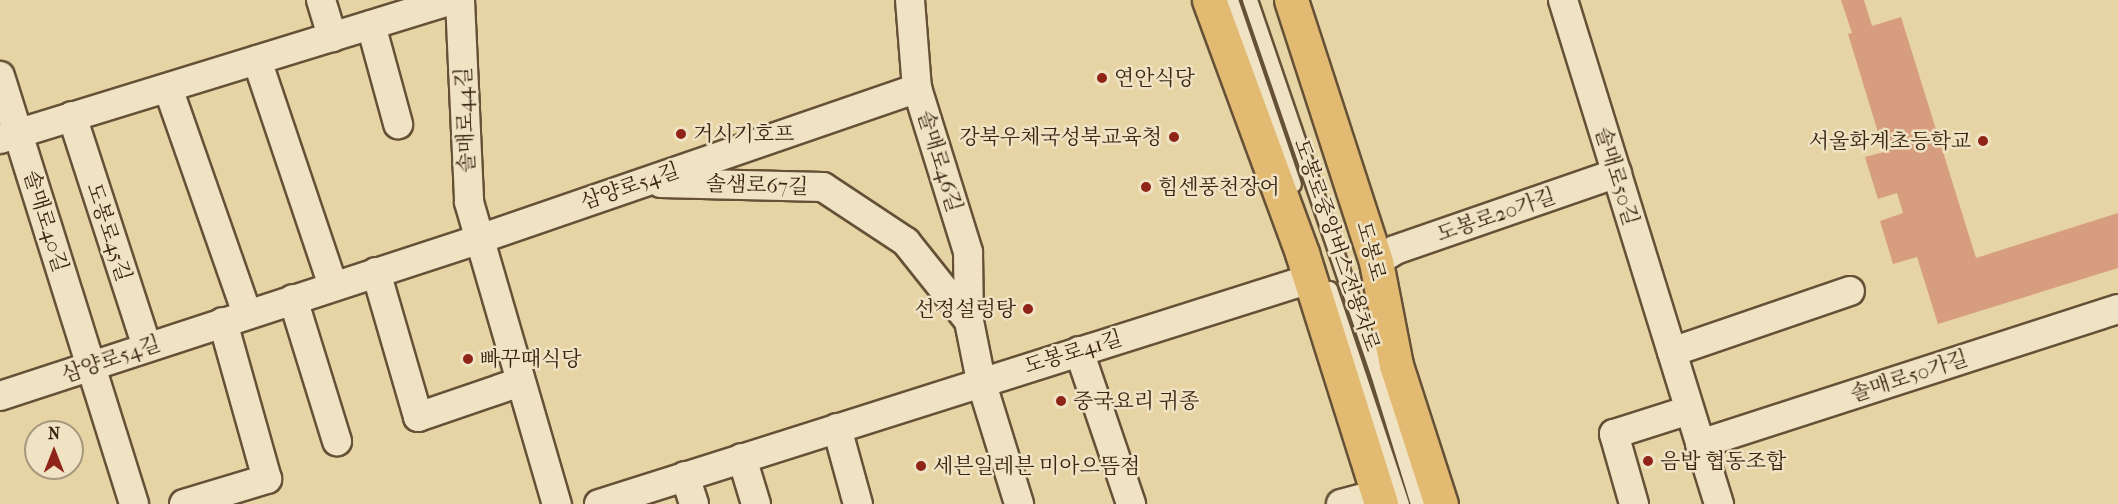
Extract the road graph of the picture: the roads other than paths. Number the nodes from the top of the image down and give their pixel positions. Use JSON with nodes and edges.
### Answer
{"nodes":[{"id":1,"x":321,"y":0,"type":"edge"},
{"id":2,"x":451,"y":0,"type":"edge"},
{"id":3,"x":460,"y":0,"type":"edge"},
{"id":4,"x":910,"y":0,"type":"edge"},
{"id":5,"x":1209,"y":0,"type":"edge"},
{"id":6,"x":1231,"y":0,"type":"edge"},
{"id":7,"x":1250,"y":0,"type":"edge"},
{"id":8,"x":1292,"y":0,"type":"edge"},
{"id":9,"x":1563,"y":0,"type":"edge"},
{"id":10,"x":371,"y":25,"type":"junction"},
{"id":11,"x":332,"y":37,"type":"junction"},
{"id":12,"x":257,"y":60,"type":"junction"},
{"id":13,"x":0,"y":76,"type":"edge"},
{"id":14,"x":168,"y":88,"type":"junction"},
{"id":15,"x":917,"y":88,"type":"junction"},
{"id":16,"x":72,"y":116,"type":"junction"},
{"id":17,"x":398,"y":124,"type":"dead end"},
{"id":18,"x":9,"y":136,"type":"edge"},
{"id":19,"x":1617,"y":173,"type":"junction"},
{"id":20,"x":625,"y":187,"type":"junction"},
{"id":21,"x":1299,"y":198,"type":"dead end"},
{"id":22,"x":1306,"y":221,"type":"dead end"},
{"id":23,"x":477,"y":239,"type":"junction"},
{"id":24,"x":1376,"y":262,"type":"junction"},
{"id":25,"x":376,"y":272,"type":"junction"},
{"id":26,"x":1310,"y":279,"type":"junction"},
{"id":27,"x":333,"y":286,"type":"junction"},
{"id":28,"x":1850,"y":291,"type":"dead end"},
{"id":29,"x":293,"y":299,"type":"junction"},
{"id":30,"x":2118,"y":309,"type":"edge"},
{"id":31,"x":235,"y":318,"type":"junction"},
{"id":32,"x":969,"y":321,"type":"junction"},
{"id":33,"x":147,"y":347,"type":"junction"},
{"id":34,"x":1079,"y":351,"type":"junction"},
{"id":35,"x":1672,"y":352,"type":"junction"},
{"id":36,"x":91,"y":367,"type":"junction"},
{"id":37,"x":981,"y":381,"type":"junction"},
{"id":38,"x":520,"y":382,"type":"junction"},
{"id":39,"x":2,"y":388,"type":"edge"},
{"id":40,"x":1689,"y":410,"type":"junction"},
{"id":41,"x":837,"y":428,"type":"junction"},
{"id":42,"x":337,"y":441,"type":"dead end"},
{"id":43,"x":1700,"y":444,"type":"junction"},
{"id":44,"x":742,"y":458,"type":"junction"},
{"id":45,"x":685,"y":476,"type":"junction"},
{"id":46,"x":1387,"y":501,"type":"edge"},
{"id":47,"x":134,"y":504,"type":"edge"},
{"id":48,"x":184,"y":504,"type":"edge"},
{"id":49,"x":557,"y":504,"type":"edge"},
{"id":50,"x":600,"y":504,"type":"edge"},
{"id":51,"x":694,"y":504,"type":"edge"},
{"id":52,"x":756,"y":504,"type":"edge"},
{"id":53,"x":858,"y":504,"type":"edge"},
{"id":54,"x":1019,"y":504,"type":"edge"},
{"id":55,"x":1131,"y":504,"type":"edge"},
{"id":56,"x":1341,"y":504,"type":"edge"},
{"id":57,"x":1418,"y":504,"type":"edge"},
{"id":58,"x":1441,"y":504,"type":"edge"},
{"id":59,"x":1634,"y":504,"type":"edge"},
{"id":60,"x":1719,"y":504,"type":"edge"}],
"edges":[{"from":1,"to":11,"type":"street"},
{"from":2,"to":10,"type":"street"},
{"from":3,"to":23,"type":"street","name":"솔매로44길"},
{"from":4,"to":15,"type":"street","name":"솔매로46길"},
{"from":5,"to":26,"type":"main road"},
{"from":6,"to":21,"type":"lane","name":"도봉로중앙버스전용차로"},
{"from":7,"to":57,"type":"lane"},
{"from":8,"to":24,"type":"main road","name":"도봉로"},
{"from":9,"to":19,"type":"street","name":"솔매로50길"},
{"from":10,"to":11,"type":"street"},
{"from":10,"to":17,"type":"street"},
{"from":11,"to":12,"type":"street"},
{"from":12,"to":14,"type":"street"},
{"from":12,"to":27,"type":"street"},
{"from":13,"to":18,"type":"street","name":"솔매로40길"},
{"from":14,"to":16,"type":"street"},
{"from":14,"to":31,"type":"street"},
{"from":15,"to":20,"type":"street","name":"삼양로54길"},
{"from":15,"to":32,"type":"street","name":"솔매로46길"},
{"from":16,"to":18,"type":"street"},
{"from":16,"to":33,"type":"street","name":"도봉로45길"},
{"from":18,"to":36,"type":"street","name":"솔매로40길"},
{"from":19,"to":24,"type":"street","name":"도봉로20가길"},
{"from":19,"to":35,"type":"street","name":"솔매로50길"},
{"from":20,"to":23,"type":"street","name":"삼양로54길"},
{"from":20,"to":32,"type":"street","name":"솔샘로67길"},
{"from":22,"to":46,"type":"lane","name":"도봉로중앙버스전용차로"},
{"from":23,"to":25,"type":"street","name":"삼양로54길"},
{"from":23,"to":38,"type":"street","name":"솔매로44길"},
{"from":24,"to":58,"type":"main road","name":"도봉로"},
{"from":25,"to":27,"type":"street","name":"삼양로54길"},
{"from":25,"to":38,"type":"street"},
{"from":26,"to":34,"type":"street","name":"도봉로41길"},
{"from":26,"to":46,"type":"main road"},
{"from":27,"to":29,"type":"street","name":"삼양로54길"},
{"from":28,"to":35,"type":"street"},
{"from":29,"to":31,"type":"street","name":"삼양로54길"},
{"from":29,"to":42,"type":"street"},
{"from":30,"to":43,"type":"street","name":"솔매로50가길"},
{"from":31,"to":33,"type":"street","name":"삼양로54길"},
{"from":31,"to":48,"type":"street"},
{"from":32,"to":37,"type":"street","name":"솔샘로67길"},
{"from":33,"to":36,"type":"street","name":"삼양로54길"},
{"from":34,"to":37,"type":"street","name":"도봉로41길"},
{"from":34,"to":55,"type":"street"},
{"from":35,"to":40,"type":"street","name":"솔매로50길"},
{"from":36,"to":39,"type":"street","name":"삼양로54길"},
{"from":36,"to":47,"type":"street","name":"솔매로40길"},
{"from":37,"to":41,"type":"street","name":"도봉로41길"},
{"from":37,"to":54,"type":"street","name":"솔샘로67길"},
{"from":38,"to":49,"type":"street","name":"솔매로44길"},
{"from":40,"to":43,"type":"street","name":"솔매로50길"},
{"from":40,"to":59,"type":"street"},
{"from":41,"to":44,"type":"street","name":"도봉로41길"},
{"from":41,"to":53,"type":"street"},
{"from":43,"to":60,"type":"street","name":"솔매로50길"},
{"from":44,"to":45,"type":"street","name":"도봉로41길"},
{"from":44,"to":52,"type":"street"},
{"from":45,"to":50,"type":"street","name":"도봉로41길"},
{"from":45,"to":51,"type":"street"},
{"from":46,"to":56,"type":"street"}]}
